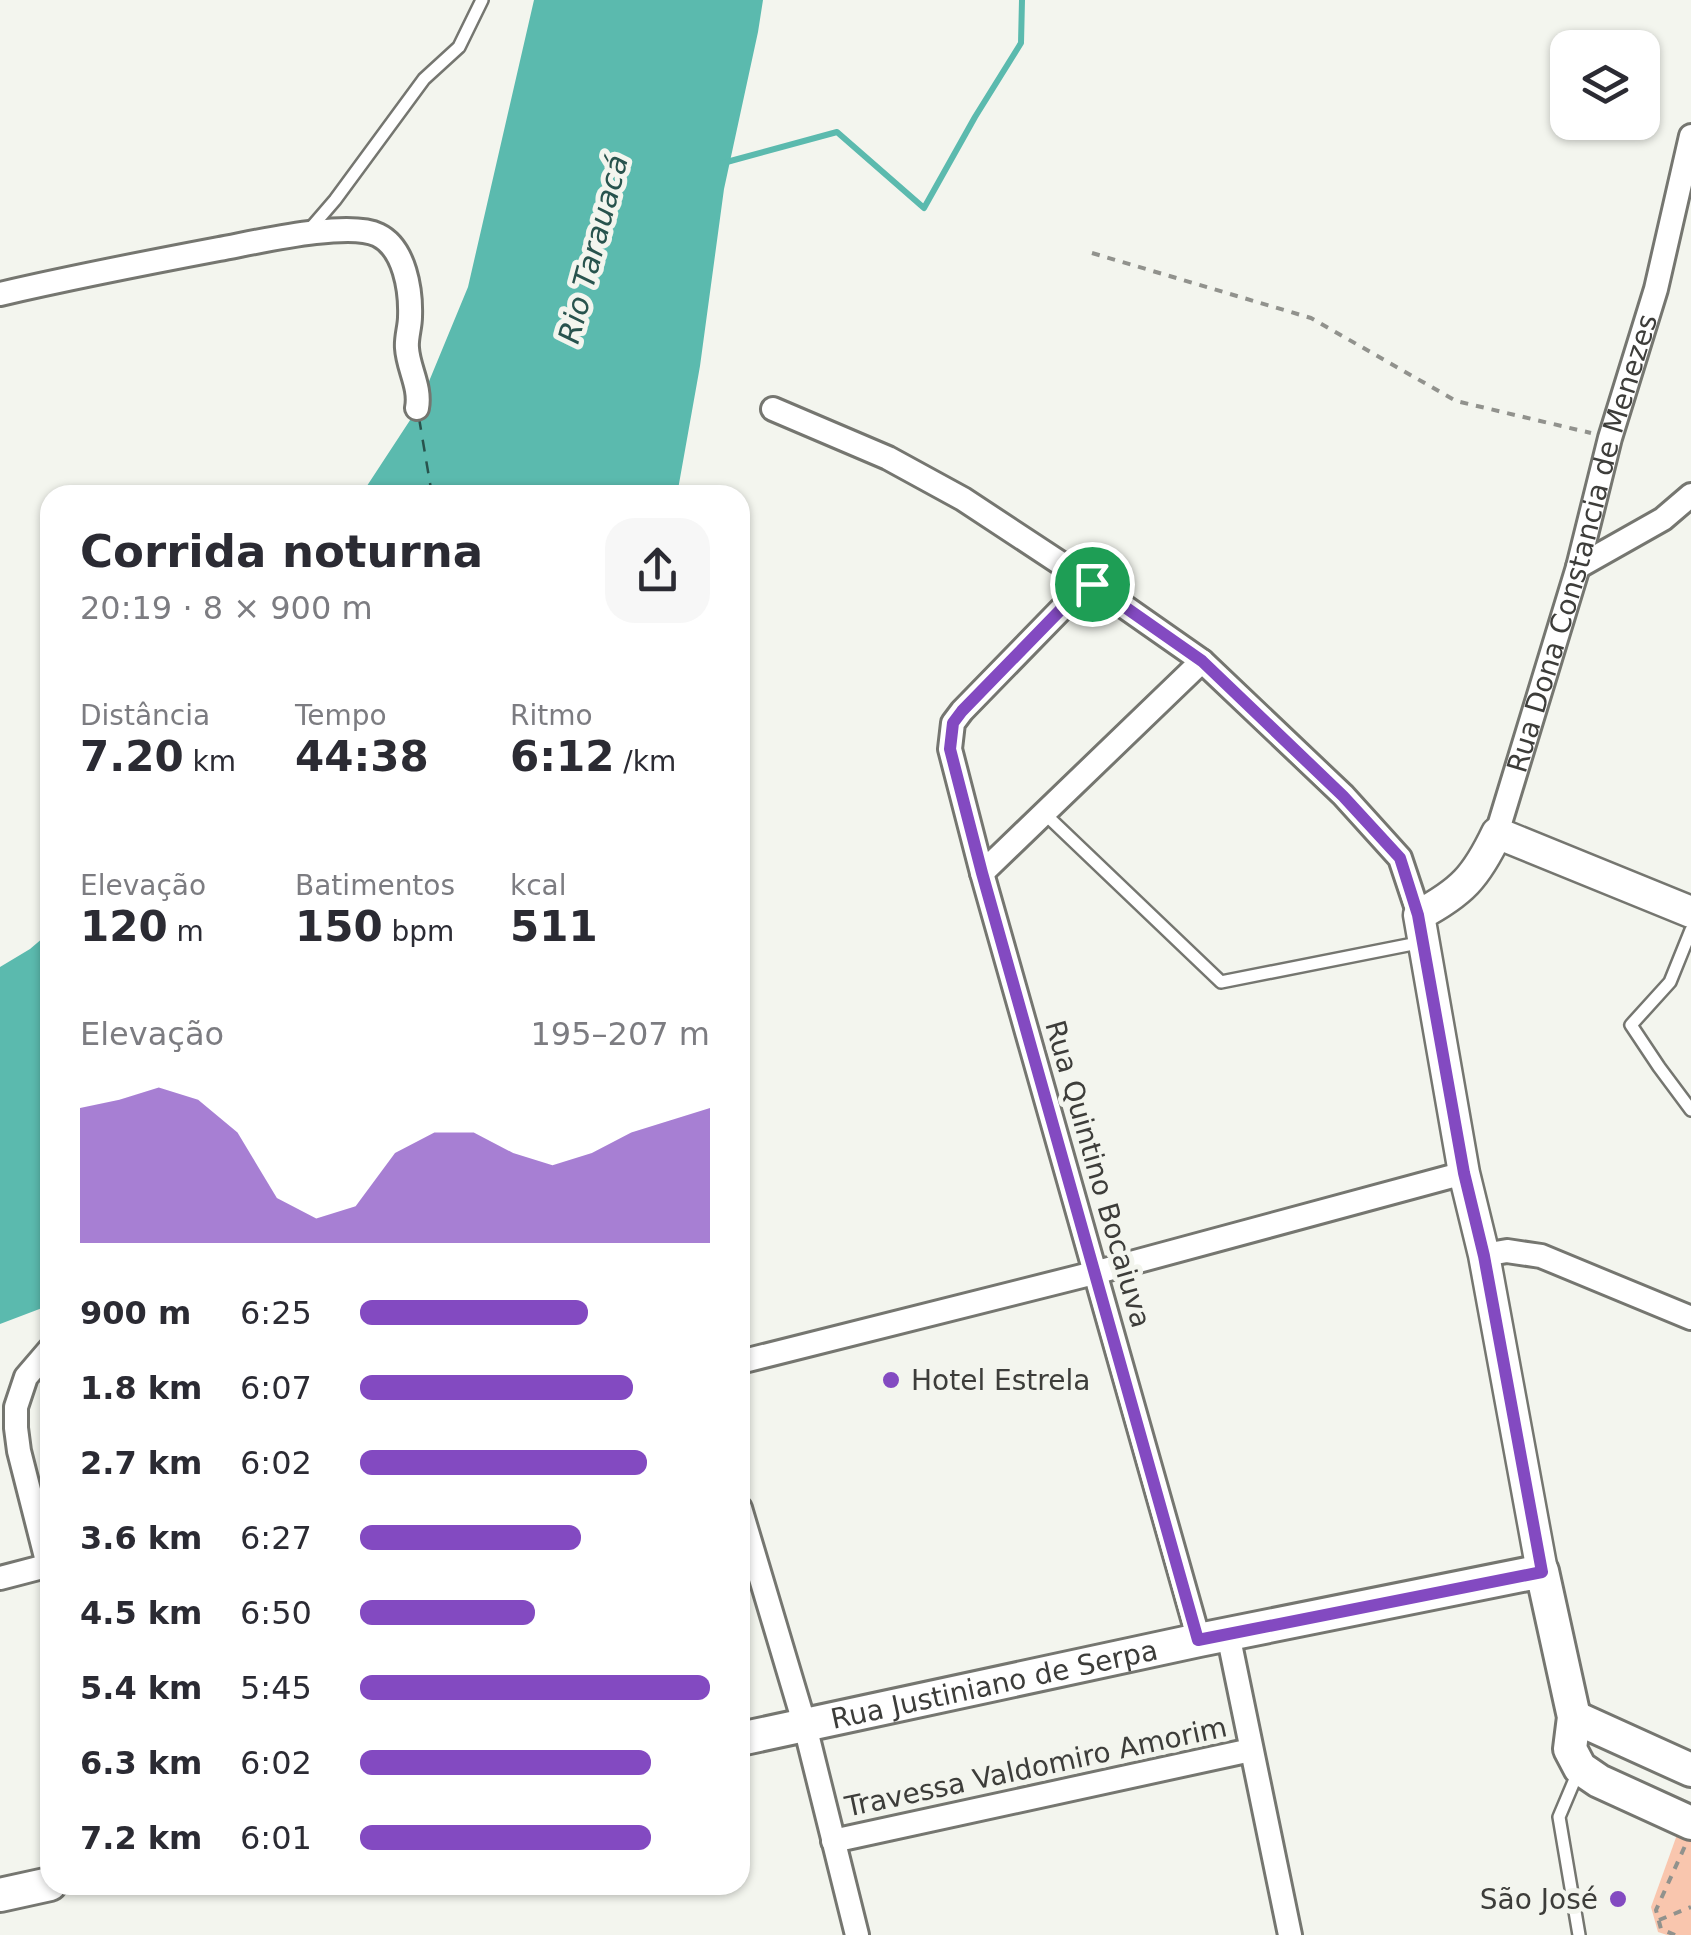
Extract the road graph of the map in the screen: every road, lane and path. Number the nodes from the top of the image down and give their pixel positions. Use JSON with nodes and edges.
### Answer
{"nodes":[{"id":1,"x":482,"y":0,"type":"edge"},
{"id":2,"x":1691,"y":136,"type":"edge"},
{"id":3,"x":307,"y":233,"type":"junction"},
{"id":4,"x":1092,"y":253,"type":"dead end"},
{"id":5,"x":0,"y":294,"type":"edge"},
{"id":6,"x":417,"y":408,"type":"dead end"},
{"id":7,"x":773,"y":409,"type":"dead end"},
{"id":8,"x":1610,"y":438,"type":"junction"},
{"id":9,"x":1691,"y":495,"type":"edge"},
{"id":10,"x":1578,"y":567,"type":"junction"},
{"id":11,"x":1092,"y":584,"type":"junction"},
{"id":12,"x":1202,"y":661,"type":"junction"},
{"id":13,"x":1043,"y":813,"type":"junction"},
{"id":14,"x":1497,"y":832,"type":"junction"},
{"id":15,"x":982,"y":873,"type":"junction"},
{"id":16,"x":1691,"y":912,"type":"edge"},
{"id":17,"x":1421,"y":928,"type":"junction"},
{"id":18,"x":1691,"y":930,"type":"edge"},
{"id":19,"x":1691,"y":1110,"type":"edge"},
{"id":20,"x":1464,"y":1173,"type":"junction"},
{"id":21,"x":1484,"y":1256,"type":"junction"},
{"id":22,"x":1094,"y":1273,"type":"junction"},
{"id":23,"x":1691,"y":1318,"type":"edge"},
{"id":24,"x":750,"y":1359,"type":"edge"},
{"id":25,"x":40,"y":1361,"type":"edge"},
{"id":26,"x":40,"y":1531,"type":"edge"},
{"id":27,"x":750,"y":1542,"type":"edge"},
{"id":28,"x":40,"y":1567,"type":"edge"},
{"id":29,"x":1542,"y":1572,"type":"junction"},
{"id":30,"x":0,"y":1578,"type":"edge"},
{"id":31,"x":1213,"y":1637,"type":"junction"},
{"id":32,"x":1574,"y":1718,"type":"junction"},
{"id":33,"x":805,"y":1726,"type":"junction"},
{"id":34,"x":750,"y":1738,"type":"edge"},
{"id":35,"x":1250,"y":1750,"type":"junction"},
{"id":36,"x":1580,"y":1768,"type":"junction"},
{"id":37,"x":1691,"y":1770,"type":"edge"},
{"id":38,"x":1691,"y":1823,"type":"edge"},
{"id":39,"x":833,"y":1842,"type":"junction"},
{"id":40,"x":1691,"y":1842,"type":"edge"},
{"id":41,"x":40,"y":1886,"type":"edge"},
{"id":42,"x":0,"y":1894,"type":"edge"},
{"id":43,"x":1691,"y":1907,"type":"edge"},
{"id":44,"x":1659,"y":1920,"type":"junction"},
{"id":45,"x":857,"y":1935,"type":"edge"},
{"id":46,"x":1290,"y":1935,"type":"edge"},
{"id":47,"x":1579,"y":1935,"type":"edge"},
{"id":48,"x":1675,"y":1935,"type":"edge"}],
"edges":[{"from":1,"to":3,"type":"lane"},
{"from":2,"to":8,"type":"street","name":"Rua Dona Constancia de Menezes"},
{"from":3,"to":5,"type":"street"},
{"from":3,"to":6,"type":"street"},
{"from":4,"to":8,"type":"path"},
{"from":7,"to":11,"type":"street"},
{"from":8,"to":10,"type":"street","name":"Rua Dona Constancia de Menezes"},
{"from":9,"to":10,"type":"street"},
{"from":10,"to":14,"type":"street","name":"Rua Dona Constancia de Menezes"},
{"from":11,"to":12,"type":"street"},
{"from":11,"to":15,"type":"street","name":"Rua Quintino Bocaiuva"},
{"from":12,"to":13,"type":"street"},
{"from":12,"to":17,"type":"street"},
{"from":13,"to":15,"type":"street"},
{"from":13,"to":17,"type":"lane"},
{"from":14,"to":16,"type":"street"},
{"from":14,"to":17,"type":"street","name":"Rua Dona Constancia de Menezes"},
{"from":15,"to":22,"type":"street","name":"Rua Quintino Bocaiuva"},
{"from":17,"to":20,"type":"street"},
{"from":18,"to":19,"type":"lane"},
{"from":20,"to":21,"type":"street"},
{"from":20,"to":22,"type":"street"},
{"from":21,"to":23,"type":"street"},
{"from":21,"to":29,"type":"street"},
{"from":22,"to":24,"type":"street"},
{"from":22,"to":31,"type":"street","name":"Rua Quintino Bocaiuva"},
{"from":25,"to":26,"type":"street"},
{"from":27,"to":33,"type":"street"},
{"from":28,"to":30,"type":"street"},
{"from":29,"to":31,"type":"main road","name":"Rua Justiniano de Serpa"},
{"from":29,"to":32,"type":"main road"},
{"from":31,"to":33,"type":"main road","name":"Rua Justiniano de Serpa"},
{"from":31,"to":35,"type":"street","name":"Travessa Valdomiro Amorim"},
{"from":32,"to":36,"type":"main road"},
{"from":32,"to":37,"type":"main road"},
{"from":33,"to":34,"type":"main road","name":"Rua Justiniano de Serpa"},
{"from":33,"to":39,"type":"street"},
{"from":35,"to":39,"type":"street","name":"Travessa Valdomiro Amorim"},
{"from":35,"to":46,"type":"street","name":"Travessa Valdomiro Amorim"},
{"from":36,"to":38,"type":"main road"},
{"from":36,"to":47,"type":"lane"},
{"from":39,"to":45,"type":"street"},
{"from":40,"to":44,"type":"path"},
{"from":41,"to":42,"type":"main road"},
{"from":43,"to":44,"type":"path"},
{"from":44,"to":48,"type":"path"}]}
